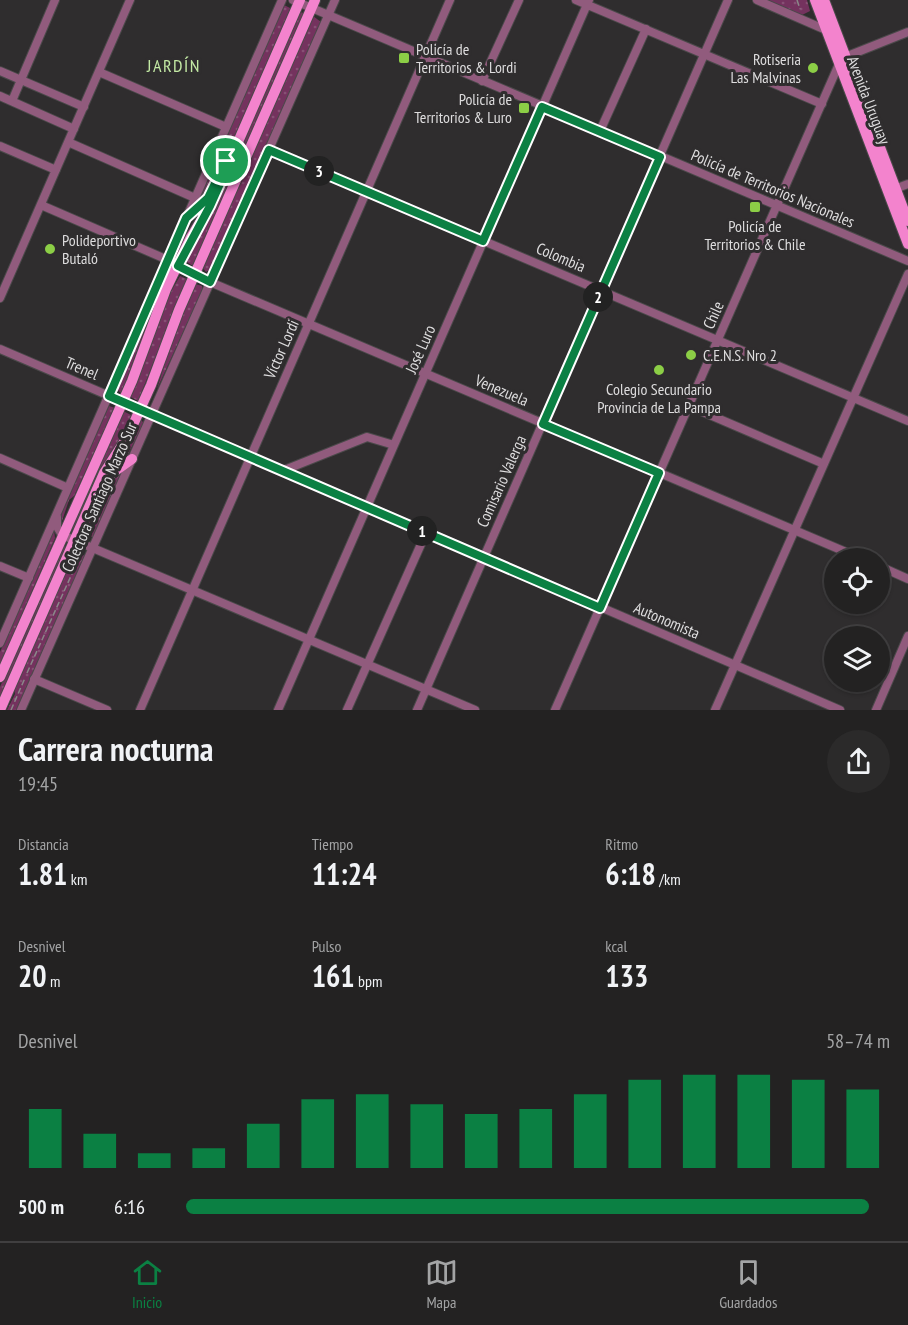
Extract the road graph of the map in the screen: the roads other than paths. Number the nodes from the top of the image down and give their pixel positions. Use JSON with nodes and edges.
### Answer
{"nodes":[{"id":1,"x":55,"y":0,"type":"edge"},
{"id":2,"x":282,"y":0,"type":"edge"},
{"id":3,"x":335,"y":0,"type":"edge"},
{"id":4,"x":450,"y":0,"type":"edge"},
{"id":5,"x":519,"y":0,"type":"edge"},
{"id":6,"x":576,"y":0,"type":"edge"},
{"id":7,"x":728,"y":0,"type":"edge"},
{"id":8,"x":757,"y":0,"type":"edge"},
{"id":9,"x":815,"y":0,"type":"edge"},
{"id":10,"x":824,"y":0,"type":"edge"},
{"id":11,"x":127,"y":1,"type":"edge"},
{"id":12,"x":297,"y":1,"type":"edge"},
{"id":13,"x":588,"y":2,"type":"edge"},
{"id":14,"x":313,"y":4,"type":"edge"},
{"id":15,"x":328,"y":16,"type":"junction"},
{"id":16,"x":646,"y":30,"type":"junction"},
{"id":17,"x":826,"y":30,"type":"junction"},
{"id":18,"x":908,"y":32,"type":"edge"},
{"id":19,"x":704,"y":54,"type":"junction"},
{"id":20,"x":425,"y":57,"type":"junction"},
{"id":21,"x":842,"y":60,"type":"junction"},
{"id":22,"x":0,"y":71,"type":"edge"},
{"id":23,"x":99,"y":72,"type":"junction"},
{"id":24,"x":21,"y":80,"type":"junction"},
{"id":25,"x":482,"y":81,"type":"junction"},
{"id":26,"x":0,"y":96,"type":"edge"},
{"id":27,"x":12,"y":101,"type":"junction"},
{"id":28,"x":822,"y":104,"type":"junction"},
{"id":29,"x":84,"y":107,"type":"junction"},
{"id":30,"x":542,"y":107,"type":"junction"},
{"id":31,"x":226,"y":127,"type":"junction"},
{"id":32,"x":74,"y":129,"type":"junction"},
{"id":33,"x":600,"y":131,"type":"junction"},
{"id":34,"x":68,"y":142,"type":"junction"},
{"id":35,"x":0,"y":146,"type":"edge"},
{"id":36,"x":235,"y":150,"type":"junction"},
{"id":37,"x":269,"y":150,"type":"junction"},
{"id":38,"x":660,"y":157,"type":"junction"},
{"id":39,"x":56,"y":170,"type":"junction"},
{"id":40,"x":908,"y":184,"type":"edge"},
{"id":41,"x":892,"y":190,"type":"junction"},
{"id":42,"x":367,"y":191,"type":"junction"},
{"id":43,"x":195,"y":198,"type":"junction"},
{"id":44,"x":40,"y":205,"type":"junction"},
{"id":45,"x":777,"y":206,"type":"junction"},
{"id":46,"x":186,"y":218,"type":"junction"},
{"id":47,"x":908,"y":221,"type":"edge"},
{"id":48,"x":483,"y":241,"type":"junction"},
{"id":49,"x":908,"y":244,"type":"edge"},
{"id":50,"x":908,"y":261,"type":"edge"},
{"id":51,"x":173,"y":263,"type":"junction"},
{"id":52,"x":908,"y":274,"type":"edge"},
{"id":53,"x":195,"y":275,"type":"junction"},
{"id":54,"x":210,"y":282,"type":"junction"},
{"id":55,"x":3,"y":283,"type":"edge"},
{"id":56,"x":601,"y":290,"type":"junction"},
{"id":57,"x":0,"y":298,"type":"edge"},
{"id":58,"x":308,"y":324,"type":"junction"},
{"id":59,"x":718,"y":340,"type":"junction"},
{"id":60,"x":0,"y":349,"type":"edge"},
{"id":61,"x":425,"y":374,"type":"junction"},
{"id":62,"x":109,"y":396,"type":"junction"},
{"id":63,"x":853,"y":397,"type":"junction"},
{"id":64,"x":123,"y":402,"type":"junction"},
{"id":65,"x":689,"y":406,"type":"junction"},
{"id":66,"x":140,"y":410,"type":"junction"},
{"id":67,"x":151,"y":415,"type":"junction"},
{"id":68,"x":908,"y":421,"type":"edge"},
{"id":69,"x":543,"y":424,"type":"junction"},
{"id":70,"x":394,"y":445,"type":"junction"},
{"id":71,"x":0,"y":458,"type":"edge"},
{"id":72,"x":250,"y":458,"type":"junction"},
{"id":73,"x":132,"y":459,"type":"junction"},
{"id":74,"x":824,"y":464,"type":"junction"},
{"id":75,"x":282,"y":471,"type":"junction"},
{"id":76,"x":659,"y":473,"type":"junction"},
{"id":77,"x":68,"y":488,"type":"junction"},
{"id":78,"x":367,"y":507,"type":"junction"},
{"id":79,"x":57,"y":513,"type":"junction"},
{"id":80,"x":80,"y":528,"type":"junction"},
{"id":81,"x":794,"y":530,"type":"junction"},
{"id":82,"x":426,"y":533,"type":"junction"},
{"id":83,"x":62,"y":535,"type":"junction"},
{"id":84,"x":74,"y":540,"type":"junction"},
{"id":85,"x":92,"y":548,"type":"junction"},
{"id":86,"x":836,"y":548,"type":"edge"},
{"id":87,"x":484,"y":558,"type":"junction"},
{"id":88,"x":0,"y":566,"type":"edge"},
{"id":89,"x":890,"y":571,"type":"edge"},
{"id":90,"x":28,"y":578,"type":"junction"},
{"id":91,"x":908,"y":579,"type":"edge"},
{"id":92,"x":192,"y":590,"type":"junction"},
{"id":93,"x":600,"y":608,"type":"junction"},
{"id":94,"x":908,"y":636,"type":"edge"},
{"id":95,"x":309,"y":640,"type":"junction"},
{"id":96,"x":0,"y":643,"type":"edge"},
{"id":97,"x":368,"y":665,"type":"junction"},
{"id":98,"x":735,"y":665,"type":"junction"},
{"id":99,"x":0,"y":677,"type":"edge"},
{"id":100,"x":34,"y":679,"type":"junction"},
{"id":101,"x":426,"y":690,"type":"junction"},
{"id":102,"x":0,"y":710,"type":"edge"},
{"id":103,"x":21,"y":710,"type":"edge"},
{"id":104,"x":106,"y":710,"type":"edge"},
{"id":105,"x":140,"y":710,"type":"edge"},
{"id":106,"x":278,"y":710,"type":"edge"},
{"id":107,"x":347,"y":710,"type":"edge"},
{"id":108,"x":417,"y":710,"type":"edge"},
{"id":109,"x":475,"y":710,"type":"edge"},
{"id":110,"x":555,"y":710,"type":"edge"},
{"id":111,"x":715,"y":710,"type":"edge"},
{"id":112,"x":840,"y":710,"type":"edge"},
{"id":113,"x":876,"y":710,"type":"edge"}],
"edges":[{"from":1,"to":24,"type":"street"},
{"from":2,"to":31,"type":"street","name":"Colectora Santiago Marzo Sur"},
{"from":3,"to":15,"type":"street","name":"Colectora Santiago Marzo Sur"},
{"from":4,"to":20,"type":"street","name":"Víctor Lordi"},
{"from":5,"to":25,"type":"street"},
{"from":6,"to":13,"type":"street"},
{"from":7,"to":19,"type":"street","name":"Comisario Valerga"},
{"from":8,"to":17,"type":"street"},
{"from":9,"to":17,"type":"main road","name":"Avenida Uruguay"},
{"from":10,"to":21,"type":"main road","name":"Avenida Uruguay"},
{"from":11,"to":23,"type":"street"},
{"from":12,"to":14,"type":"street","name":"Policía de Territorios Nacionales"},
{"from":12,"to":36,"type":"main road"},
{"from":13,"to":16,"type":"street"},
{"from":13,"to":30,"type":"street","name":"José Luro"},
{"from":14,"to":15,"type":"street","name":"Policía de Territorios Nacionales"},
{"from":14,"to":53,"type":"main road"},
{"from":15,"to":20,"type":"street","name":"Policía de Territorios Nacionales"},
{"from":15,"to":37,"type":"street","name":"Colectora Santiago Marzo Sur"},
{"from":16,"to":19,"type":"street"},
{"from":16,"to":33,"type":"street"},
{"from":17,"to":21,"type":"main road","name":"Avenida Uruguay"},
{"from":18,"to":21,"type":"street"},
{"from":19,"to":28,"type":"street"},
{"from":19,"to":38,"type":"street","name":"Comisario Valerga"},
{"from":20,"to":25,"type":"street","name":"Policía de Territorios Nacionales"},
{"from":20,"to":42,"type":"street","name":"Víctor Lordi"},
{"from":21,"to":28,"type":"street","name":"Chile"},
{"from":21,"to":41,"type":"main road","name":"Avenida Uruguay"},
{"from":22,"to":24,"type":"street"},
{"from":23,"to":29,"type":"street"},
{"from":23,"to":31,"type":"street"},
{"from":24,"to":27,"type":"street"},
{"from":24,"to":29,"type":"street"},
{"from":25,"to":30,"type":"street","name":"Policía de Territorios Nacionales"},
{"from":26,"to":27,"type":"street"},
{"from":27,"to":32,"type":"street"},
{"from":28,"to":45,"type":"street","name":"Chile"},
{"from":29,"to":32,"type":"street"},
{"from":30,"to":33,"type":"street","name":"Policía de Territorios Nacionales"},
{"from":30,"to":48,"type":"street","name":"José Luro"},
{"from":31,"to":43,"type":"street","name":"Colectora Santiago Marzo Sur"},
{"from":32,"to":34,"type":"street"},
{"from":33,"to":38,"type":"street","name":"Policía de Territorios Nacionales"},
{"from":34,"to":39,"type":"street"},
{"from":34,"to":43,"type":"street"},
{"from":35,"to":39,"type":"street"},
{"from":36,"to":46,"type":"main road"},
{"from":36,"to":51,"type":"main road"},
{"from":37,"to":42,"type":"street","name":"Colombia"},
{"from":37,"to":54,"type":"street","name":"Colectora Santiago Marzo Sur"},
{"from":38,"to":45,"type":"street","name":"Policía de Territorios Nacionales"},
{"from":38,"to":56,"type":"street","name":"Comisario Valerga"},
{"from":39,"to":44,"type":"street"},
{"from":40,"to":41,"type":"street"},
{"from":41,"to":47,"type":"main road","name":"Avenida Uruguay"},
{"from":41,"to":49,"type":"main road","name":"Avenida Uruguay"},
{"from":42,"to":48,"type":"street","name":"Colombia"},
{"from":42,"to":58,"type":"street","name":"Víctor Lordi"},
{"from":43,"to":46,"type":"street","name":"Colectora Santiago Marzo Sur"},
{"from":44,"to":51,"type":"street","name":"Venezuela"},
{"from":44,"to":55,"type":"street"},
{"from":45,"to":50,"type":"street","name":"Policía de Territorios Nacionales"},
{"from":45,"to":59,"type":"street","name":"Chile"},
{"from":46,"to":51,"type":"street","name":"Colectora Santiago Marzo Sur"},
{"from":48,"to":56,"type":"street","name":"Colombia"},
{"from":48,"to":61,"type":"street","name":"José Luro"},
{"from":51,"to":53,"type":"street","name":"Venezuela"},
{"from":51,"to":62,"type":"street","name":"Colectora Santiago Marzo Sur"},
{"from":51,"to":64,"type":"main road"},
{"from":52,"to":63,"type":"street"},
{"from":53,"to":54,"type":"street","name":"Venezuela"},
{"from":53,"to":66,"type":"main road"},
{"from":54,"to":58,"type":"street","name":"Venezuela"},
{"from":54,"to":67,"type":"street","name":"Colectora Santiago Marzo Sur"},
{"from":55,"to":57,"type":"street"},
{"from":56,"to":59,"type":"street","name":"Colombia"},
{"from":56,"to":69,"type":"street","name":"Comisario Valerga"},
{"from":58,"to":61,"type":"street","name":"Venezuela"},
{"from":58,"to":72,"type":"street","name":"Víctor Lordi"},
{"from":59,"to":63,"type":"street","name":"Colombia"},
{"from":59,"to":65,"type":"street","name":"Chile"},
{"from":60,"to":62,"type":"street","name":"Trenel"},
{"from":61,"to":69,"type":"street","name":"Venezuela"},
{"from":61,"to":70,"type":"street","name":"José Luro"},
{"from":62,"to":64,"type":"street","name":"Trenel"},
{"from":62,"to":77,"type":"street","name":"Colectora Santiago Marzo Sur"},
{"from":63,"to":68,"type":"street","name":"Colombia"},
{"from":63,"to":74,"type":"street"},
{"from":64,"to":66,"type":"street","name":"Trenel"},
{"from":64,"to":83,"type":"main road"},
{"from":65,"to":74,"type":"street"},
{"from":65,"to":76,"type":"street","name":"Chile"},
{"from":66,"to":67,"type":"street","name":"Trenel"},
{"from":66,"to":80,"type":"main road"},
{"from":67,"to":72,"type":"street","name":"Autonomista"},
{"from":67,"to":73,"type":"street","name":"Colectora Santiago Marzo Sur"},
{"from":69,"to":76,"type":"street","name":"Venezuela"},
{"from":69,"to":87,"type":"street","name":"Comisario Valerga"},
{"from":70,"to":75,"type":"street"},
{"from":70,"to":78,"type":"street","name":"José Luro"},
{"from":71,"to":77,"type":"street"},
{"from":72,"to":75,"type":"street","name":"Autonomista"},
{"from":72,"to":92,"type":"street","name":"Víctor Lordi"},
{"from":73,"to":80,"type":"main road"},
{"from":73,"to":85,"type":"street","name":"Colectora Santiago Marzo Sur"},
{"from":74,"to":81,"type":"street"},
{"from":75,"to":78,"type":"street","name":"Autonomista"},
{"from":76,"to":81,"type":"street","name":"Venezuela"},
{"from":76,"to":93,"type":"street","name":"Chile"},
{"from":77,"to":79,"type":"street","name":"Colectora Santiago Marzo Sur"},
{"from":78,"to":82,"type":"street","name":"Autonomista"},
{"from":78,"to":95,"type":"street","name":"José Luro"},
{"from":79,"to":83,"type":"street"},
{"from":79,"to":90,"type":"street","name":"Colectora Santiago Marzo Sur"},
{"from":80,"to":84,"type":"main road"},
{"from":81,"to":86,"type":"street","name":"Venezuela"},
{"from":81,"to":98,"type":"street"},
{"from":82,"to":87,"type":"street","name":"Autonomista"},
{"from":82,"to":97,"type":"street"},
{"from":83,"to":84,"type":"street"},
{"from":83,"to":99,"type":"main road"},
{"from":84,"to":85,"type":"street"},
{"from":84,"to":102,"type":"main road"},
{"from":85,"to":92,"type":"street"},
{"from":85,"to":100,"type":"street","name":"Colectora Santiago Marzo Sur"},
{"from":87,"to":93,"type":"street","name":"Autonomista"},
{"from":87,"to":101,"type":"street","name":"Comisario Valerga"},
{"from":88,"to":90,"type":"street"},
{"from":89,"to":91,"type":"street"},
{"from":90,"to":96,"type":"street","name":"Colectora Santiago Marzo Sur"},
{"from":92,"to":95,"type":"street"},
{"from":92,"to":105,"type":"street","name":"Víctor Lordi"},
{"from":93,"to":98,"type":"street","name":"Autonomista"},
{"from":93,"to":110,"type":"street","name":"Chile"},
{"from":94,"to":113,"type":"street"},
{"from":95,"to":97,"type":"street"},
{"from":95,"to":106,"type":"street","name":"José Luro"},
{"from":97,"to":101,"type":"street"},
{"from":97,"to":107,"type":"street"},
{"from":98,"to":111,"type":"street"},
{"from":98,"to":112,"type":"street","name":"Autonomista"},
{"from":100,"to":103,"type":"street","name":"Colectora Santiago Marzo Sur"},
{"from":100,"to":104,"type":"street"},
{"from":101,"to":108,"type":"street","name":"Comisario Valerga"},
{"from":101,"to":109,"type":"street"}]}
